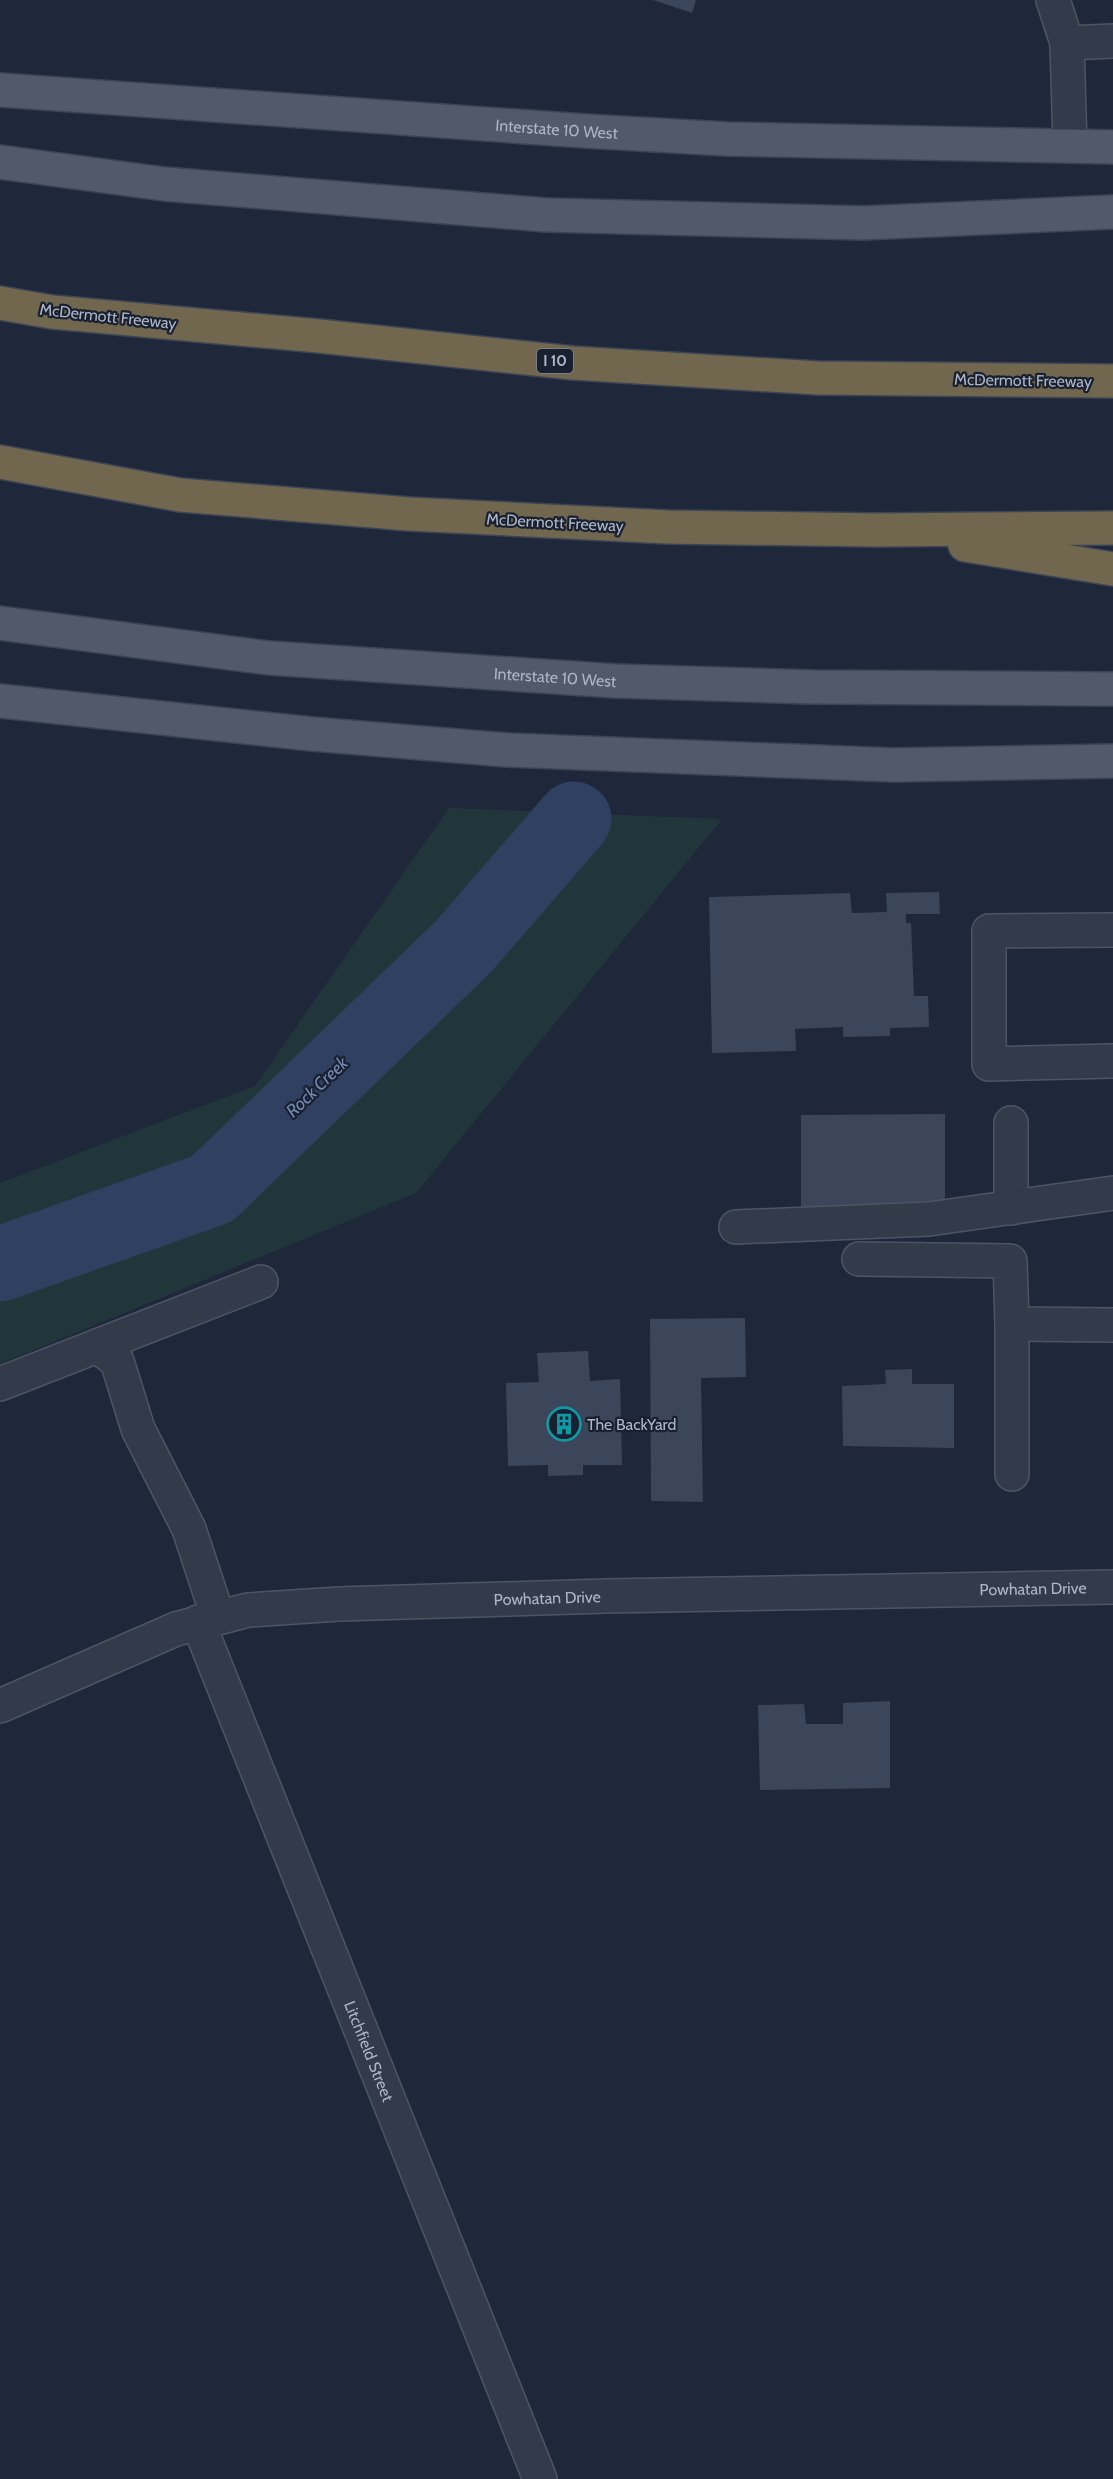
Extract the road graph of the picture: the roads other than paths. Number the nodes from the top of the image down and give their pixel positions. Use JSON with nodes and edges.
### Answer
{"nodes":[{"id":1,"x":1053,"y":0,"type":"edge"},
{"id":2,"x":1113,"y":41,"type":"edge"},
{"id":3,"x":1067,"y":43,"type":"junction"},
{"id":4,"x":0,"y":90,"type":"edge"},
{"id":5,"x":1070,"y":146,"type":"junction"},
{"id":6,"x":1113,"y":147,"type":"edge"},
{"id":7,"x":0,"y":162,"type":"edge"},
{"id":8,"x":1113,"y":212,"type":"edge"},
{"id":9,"x":0,"y":303,"type":"edge"},
{"id":10,"x":1113,"y":381,"type":"edge"},
{"id":11,"x":0,"y":462,"type":"edge"},
{"id":12,"x":1113,"y":528,"type":"edge"},
{"id":13,"x":875,"y":530,"type":"junction"},
{"id":14,"x":1113,"y":569,"type":"edge"},
{"id":15,"x":0,"y":623,"type":"edge"},
{"id":16,"x":1113,"y":689,"type":"edge"},
{"id":17,"x":0,"y":701,"type":"edge"},
{"id":18,"x":1113,"y":761,"type":"edge"},
{"id":19,"x":1113,"y":930,"type":"edge"},
{"id":20,"x":1113,"y":1061,"type":"edge"},
{"id":21,"x":1011,"y":1124,"type":"dead end"},
{"id":22,"x":1113,"y":1193,"type":"edge"},
{"id":23,"x":1011,"y":1208,"type":"junction"},
{"id":24,"x":736,"y":1227,"type":"dead end"},
{"id":25,"x":859,"y":1259,"type":"dead end"},
{"id":26,"x":261,"y":1282,"type":"dead end"},
{"id":27,"x":1012,"y":1324,"type":"junction"},
{"id":28,"x":1113,"y":1325,"type":"edge"},
{"id":29,"x":97,"y":1346,"type":"junction"},
{"id":30,"x":0,"y":1384,"type":"edge"},
{"id":31,"x":1012,"y":1474,"type":"dead end"},
{"id":32,"x":1113,"y":1587,"type":"edge"},
{"id":33,"x":208,"y":1619,"type":"junction"},
{"id":34,"x":0,"y":1706,"type":"edge"},
{"id":35,"x":540,"y":2479,"type":"edge"}],
"edges":[{"from":1,"to":3,"type":"street"},
{"from":2,"to":3,"type":"street"},
{"from":3,"to":5,"type":"street"},
{"from":4,"to":5,"type":"main road","name":"Interstate 10 West"},
{"from":5,"to":6,"type":"main road","name":"Interstate 10 West"},
{"from":7,"to":8,"type":"main road"},
{"from":9,"to":10,"type":"highway","name":"McDermott Freeway","number":"I 10"},
{"from":11,"to":13,"type":"highway","name":"McDermott Freeway"},
{"from":12,"to":13,"type":"highway","name":"McDermott Freeway"},
{"from":13,"to":14,"type":"highway"},
{"from":15,"to":16,"type":"main road","name":"Interstate 10 West"},
{"from":17,"to":18,"type":"main road"},
{"from":19,"to":20,"type":"street"},
{"from":21,"to":23,"type":"street"},
{"from":22,"to":23,"type":"street"},
{"from":23,"to":24,"type":"street"},
{"from":25,"to":27,"type":"street"},
{"from":26,"to":29,"type":"street"},
{"from":27,"to":28,"type":"street"},
{"from":27,"to":31,"type":"street"},
{"from":29,"to":30,"type":"street"},
{"from":29,"to":33,"type":"street","name":"Litchfield Street"},
{"from":32,"to":33,"type":"street","name":"Powhatan Drive"},
{"from":33,"to":34,"type":"street","name":"Powhatan Drive"},
{"from":33,"to":35,"type":"street","name":"Litchfield Street"}]}
